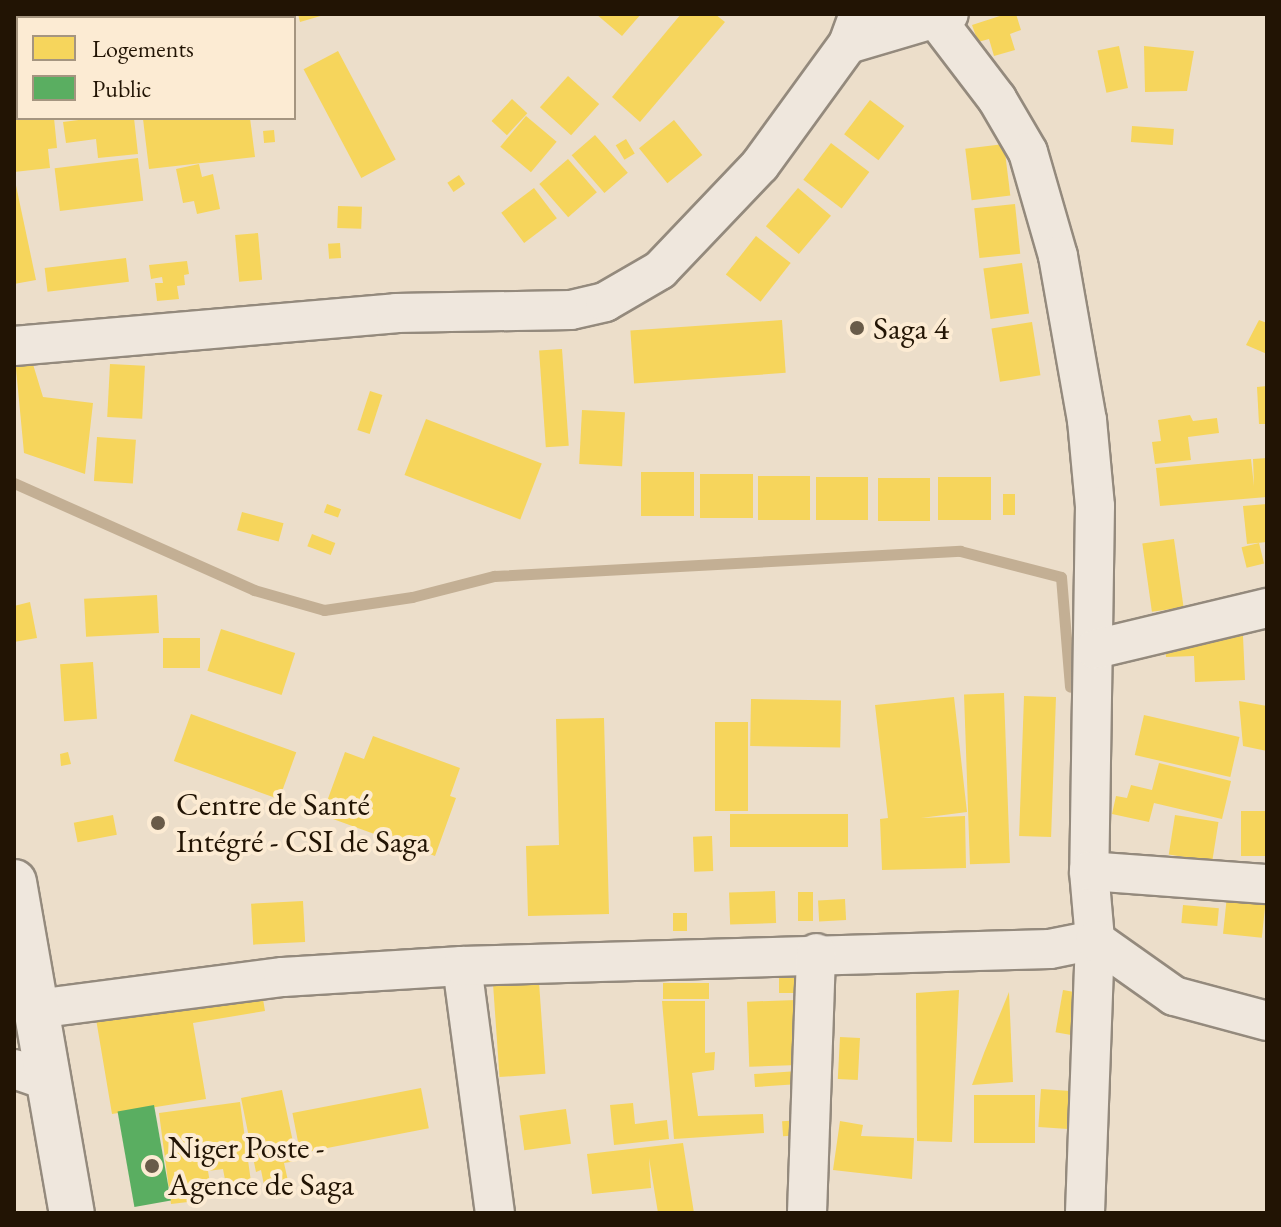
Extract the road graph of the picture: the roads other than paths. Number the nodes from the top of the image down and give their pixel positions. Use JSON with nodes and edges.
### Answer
{"nodes":[{"id":1,"x":943,"y":16,"type":"edge"},
{"id":2,"x":854,"y":29,"type":"edge"},
{"id":3,"x":14,"y":346,"type":"edge"},
{"id":4,"x":1267,"y":608,"type":"edge"},
{"id":5,"x":1095,"y":649,"type":"junction"},
{"id":6,"x":1089,"y":871,"type":"junction"},
{"id":7,"x":14,"y":882,"type":"edge"},
{"id":8,"x":1267,"y":884,"type":"edge"},
{"id":9,"x":1095,"y":940,"type":"junction"},
{"id":10,"x":816,"y":953,"type":"junction"},
{"id":11,"x":462,"y":966,"type":"junction"},
{"id":12,"x":36,"y":1009,"type":"junction"},
{"id":13,"x":1267,"y":1021,"type":"edge"},
{"id":14,"x":32,"y":1075,"type":"edge"},
{"id":15,"x":72,"y":1213,"type":"edge"},
{"id":16,"x":495,"y":1213,"type":"edge"},
{"id":17,"x":807,"y":1213,"type":"edge"},
{"id":18,"x":1085,"y":1213,"type":"edge"}],
"edges":[{"from":1,"to":2,"type":"street"},
{"from":1,"to":5,"type":"street"},
{"from":2,"to":3,"type":"street"},
{"from":4,"to":5,"type":"street"},
{"from":5,"to":6,"type":"street"},
{"from":6,"to":8,"type":"street"},
{"from":6,"to":9,"type":"street"},
{"from":7,"to":12,"type":"main road"},
{"from":9,"to":10,"type":"street"},
{"from":9,"to":13,"type":"street"},
{"from":9,"to":18,"type":"street"},
{"from":10,"to":11,"type":"street"},
{"from":10,"to":17,"type":"street"},
{"from":11,"to":12,"type":"street"},
{"from":11,"to":16,"type":"street"},
{"from":12,"to":14,"type":"main road"},
{"from":14,"to":15,"type":"main road"}]}
